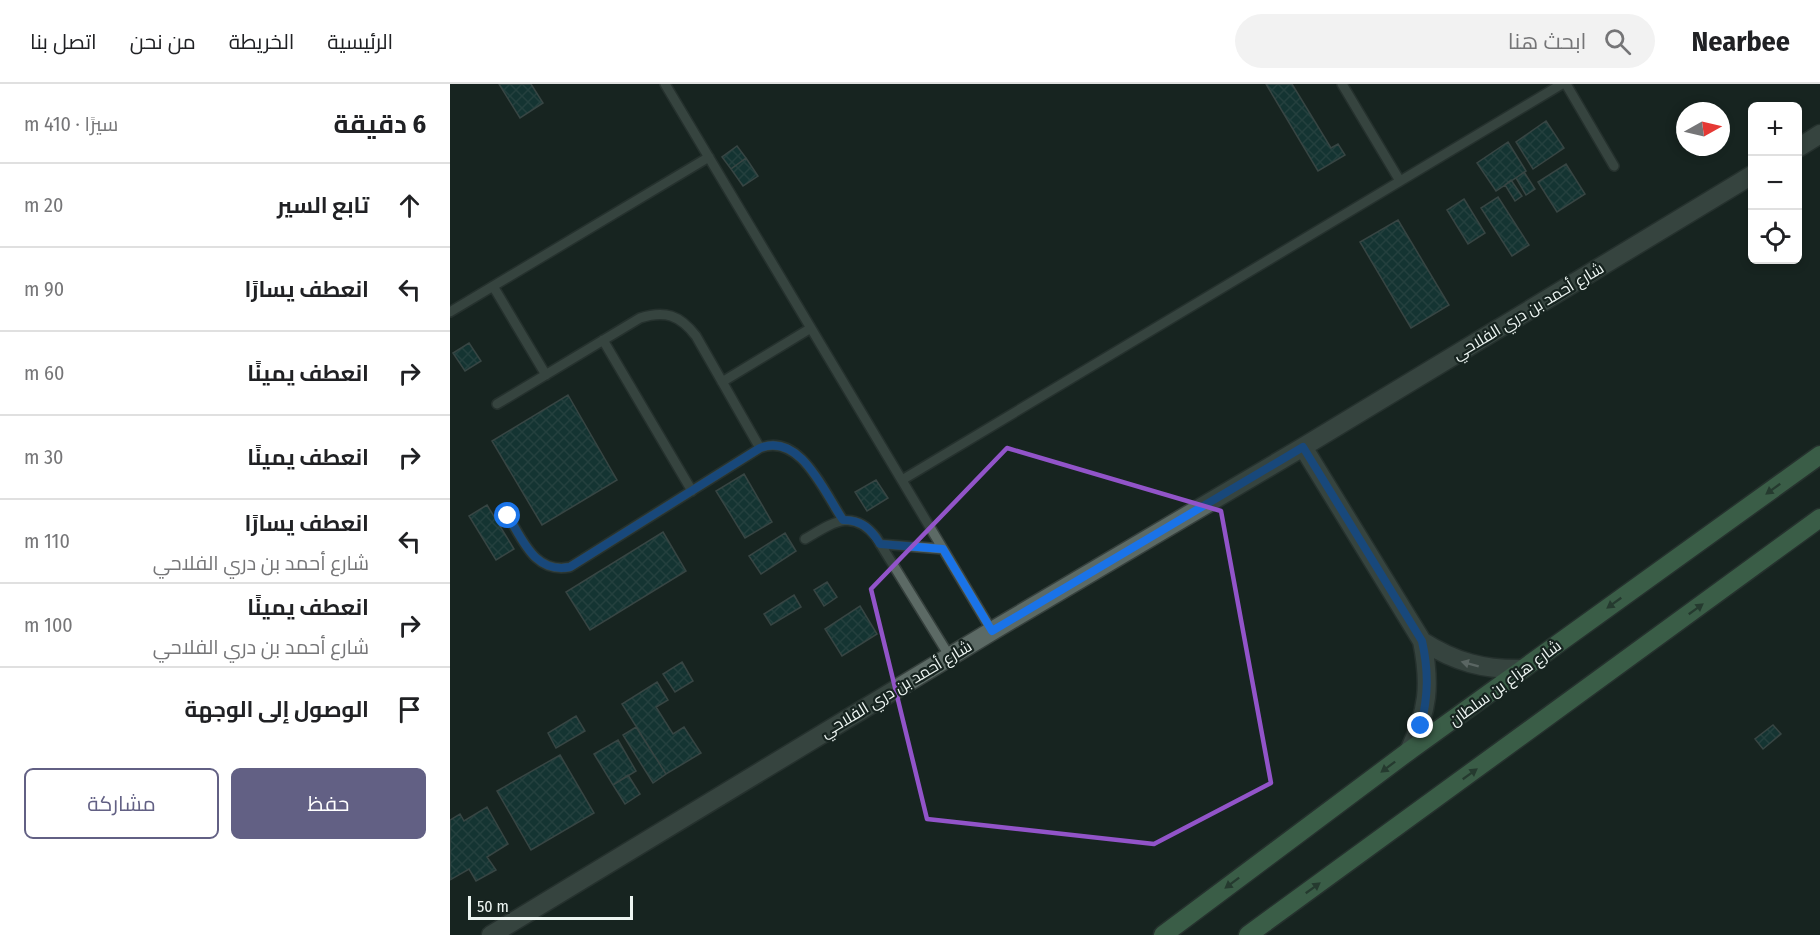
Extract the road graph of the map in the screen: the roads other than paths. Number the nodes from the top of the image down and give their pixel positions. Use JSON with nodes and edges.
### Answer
{"nodes":[{"id":1,"x":665,"y":84,"type":"edge"},
{"id":2,"x":1342,"y":84,"type":"edge"},
{"id":3,"x":1564,"y":84,"type":"edge"},
{"id":4,"x":1820,"y":134,"type":"edge"},
{"id":5,"x":1802,"y":145,"type":"edge"},
{"id":6,"x":709,"y":157,"type":"junction"},
{"id":7,"x":1614,"y":166,"type":"dead end"},
{"id":8,"x":1748,"y":177,"type":"edge"},
{"id":9,"x":1400,"y":181,"type":"junction"},
{"id":10,"x":493,"y":286,"type":"junction"},
{"id":11,"x":450,"y":312,"type":"edge"},
{"id":12,"x":811,"y":328,"type":"junction"},
{"id":13,"x":603,"y":340,"type":"junction"},
{"id":14,"x":546,"y":375,"type":"junction"},
{"id":15,"x":722,"y":382,"type":"junction"},
{"id":16,"x":497,"y":404,"type":"dead end"},
{"id":17,"x":1303,"y":447,"type":"junction"},
{"id":18,"x":760,"y":448,"type":"junction"},
{"id":19,"x":1820,"y":455,"type":"edge"},
{"id":20,"x":902,"y":480,"type":"junction"},
{"id":21,"x":692,"y":491,"type":"junction"},
{"id":22,"x":508,"y":516,"type":"dead end"},
{"id":23,"x":1820,"y":518,"type":"edge"},
{"id":24,"x":843,"y":520,"type":"junction"},
{"id":25,"x":805,"y":539,"type":"dead end"},
{"id":26,"x":880,"y":544,"type":"junction"},
{"id":27,"x":943,"y":549,"type":"junction"},
{"id":28,"x":992,"y":631,"type":"junction"},
{"id":29,"x":1422,"y":641,"type":"junction"},
{"id":30,"x":950,"y":657,"type":"junction"},
{"id":31,"x":1523,"y":669,"type":"junction"},
{"id":32,"x":1409,"y":751,"type":"junction"},
{"id":33,"x":492,"y":935,"type":"edge"},
{"id":34,"x":1163,"y":935,"type":"edge"},
{"id":35,"x":1248,"y":935,"type":"edge"}],
"edges":[{"from":1,"to":6,"type":"lane"},
{"from":2,"to":9,"type":"lane"},
{"from":3,"to":7,"type":"lane"},
{"from":3,"to":9,"type":"lane"},
{"from":4,"to":5,"type":"street"},
{"from":6,"to":10,"type":"lane"},
{"from":6,"to":12,"type":"lane"},
{"from":8,"to":17,"type":"street","name":"شارع أحمد بن دري الفلاحي"},
{"from":9,"to":20,"type":"lane"},
{"from":10,"to":11,"type":"lane"},
{"from":10,"to":14,"type":"lane"},
{"from":12,"to":15,"type":"lane"},
{"from":12,"to":20,"type":"lane"},
{"from":13,"to":14,"type":"lane"},
{"from":13,"to":15,"type":"lane"},
{"from":13,"to":21,"type":"lane"},
{"from":14,"to":16,"type":"lane"},
{"from":15,"to":18,"type":"lane"},
{"from":17,"to":28,"type":"street","name":"شارع أحمد بن دري الفلاحي"},
{"from":17,"to":29,"type":"street"},
{"from":18,"to":21,"type":"lane"},
{"from":18,"to":24,"type":"lane"},
{"from":19,"to":31,"type":"main road","name":"شارع هزاع بن سلطان","one_way":true},
{"from":20,"to":27,"type":"lane"},
{"from":21,"to":22,"type":"lane"},
{"from":35,"to":23,"type":"main road","one_way":true},
{"from":24,"to":25,"type":"lane"},
{"from":24,"to":26,"type":"lane"},
{"from":26,"to":27,"type":"lane"},
{"from":26,"to":30,"type":"lane"},
{"from":27,"to":28,"type":"lane"},
{"from":28,"to":30,"type":"street","name":"شارع أحمد بن دري الفلاحي"},
{"from":31,"to":29,"type":"street","one_way":true},
{"from":29,"to":32,"type":"street"},
{"from":30,"to":33,"type":"street","name":"شارع أحمد بن دري الفلاحي"},
{"from":31,"to":32,"type":"main road","name":"شارع هزاع بن سلطان"},
{"from":32,"to":34,"type":"main road","name":"شارع هزاع بن سلطان","one_way":true}]}
